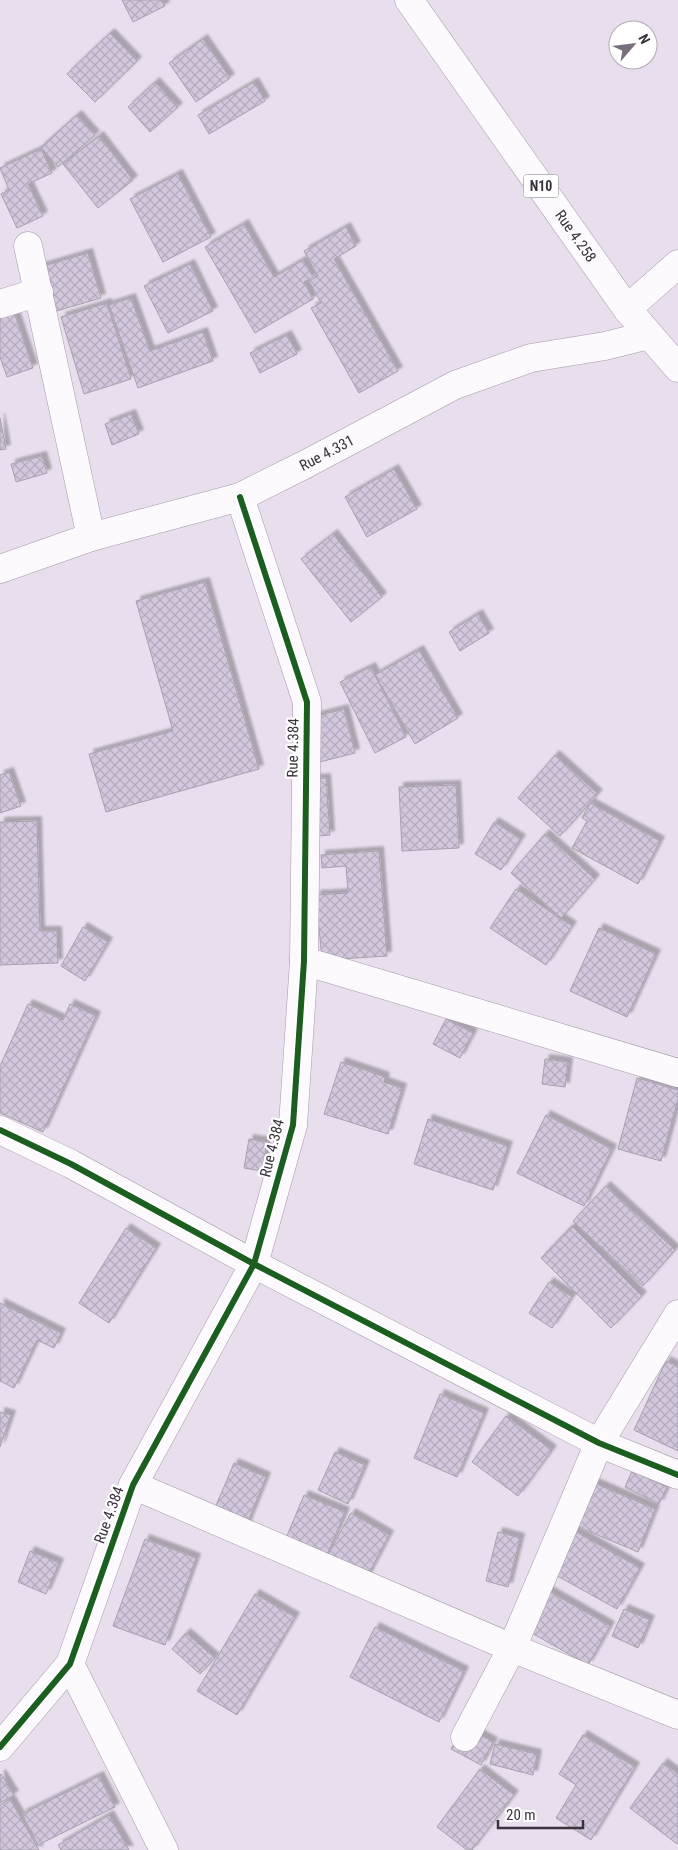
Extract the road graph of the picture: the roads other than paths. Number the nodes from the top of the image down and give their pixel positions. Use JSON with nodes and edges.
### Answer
{"nodes":[{"id":1,"x":409,"y":0,"type":"edge"},
{"id":2,"x":28,"y":246,"type":"dead end"},
{"id":3,"x":678,"y":264,"type":"edge"},
{"id":4,"x":39,"y":292,"type":"junction"},
{"id":5,"x":0,"y":304,"type":"edge"},
{"id":6,"x":627,"y":309,"type":"junction"},
{"id":7,"x":649,"y":335,"type":"junction"},
{"id":8,"x":678,"y":368,"type":"edge"},
{"id":9,"x":240,"y":497,"type":"junction"},
{"id":10,"x":91,"y":537,"type":"junction"},
{"id":11,"x":0,"y":569,"type":"edge"},
{"id":12,"x":304,"y":961,"type":"junction"},
{"id":13,"x":678,"y":1073,"type":"edge"},
{"id":14,"x":0,"y":1130,"type":"edge"},
{"id":15,"x":254,"y":1264,"type":"junction"},
{"id":16,"x":678,"y":1314,"type":"edge"},
{"id":17,"x":599,"y":1443,"type":"junction"},
{"id":18,"x":678,"y":1475,"type":"edge"},
{"id":19,"x":133,"y":1485,"type":"junction"},
{"id":20,"x":512,"y":1648,"type":"junction"},
{"id":21,"x":70,"y":1664,"type":"junction"},
{"id":22,"x":678,"y":1716,"type":"edge"},
{"id":23,"x":466,"y":1737,"type":"dead end"},
{"id":24,"x":0,"y":1747,"type":"edge"},
{"id":25,"x":164,"y":1850,"type":"edge"}],
"edges":[{"from":1,"to":6,"type":"main road","name":"Rue 4.258","number":"N10"},
{"from":2,"to":4,"type":"main road"},
{"from":3,"to":6,"type":"main road"},
{"from":4,"to":5,"type":"main road"},
{"from":4,"to":10,"type":"main road"},
{"from":6,"to":7,"type":"main road","name":"Rue 4.258","number":"N10"},
{"from":7,"to":8,"type":"main road","name":"Rue 4.258","number":"N10"},
{"from":7,"to":9,"type":"main road","name":"Rue 4.331"},
{"from":9,"to":10,"type":"main road","name":"Rue 4.331"},
{"from":9,"to":12,"type":"main road","name":"Rue 4.384"},
{"from":10,"to":11,"type":"main road","name":"Rue 4.331"},
{"from":12,"to":13,"type":"main road"},
{"from":12,"to":15,"type":"main road","name":"Rue 4.384"},
{"from":14,"to":15,"type":"main road"},
{"from":15,"to":17,"type":"main road"},
{"from":15,"to":19,"type":"main road","name":"Rue 4.384"},
{"from":16,"to":17,"type":"main road"},
{"from":17,"to":18,"type":"main road"},
{"from":17,"to":20,"type":"main road"},
{"from":19,"to":20,"type":"main road"},
{"from":19,"to":21,"type":"main road","name":"Rue 4.384"},
{"from":20,"to":22,"type":"main road"},
{"from":20,"to":23,"type":"main road"},
{"from":21,"to":24,"type":"main road","name":"Rue 4.384"},
{"from":21,"to":25,"type":"main road"}]}
